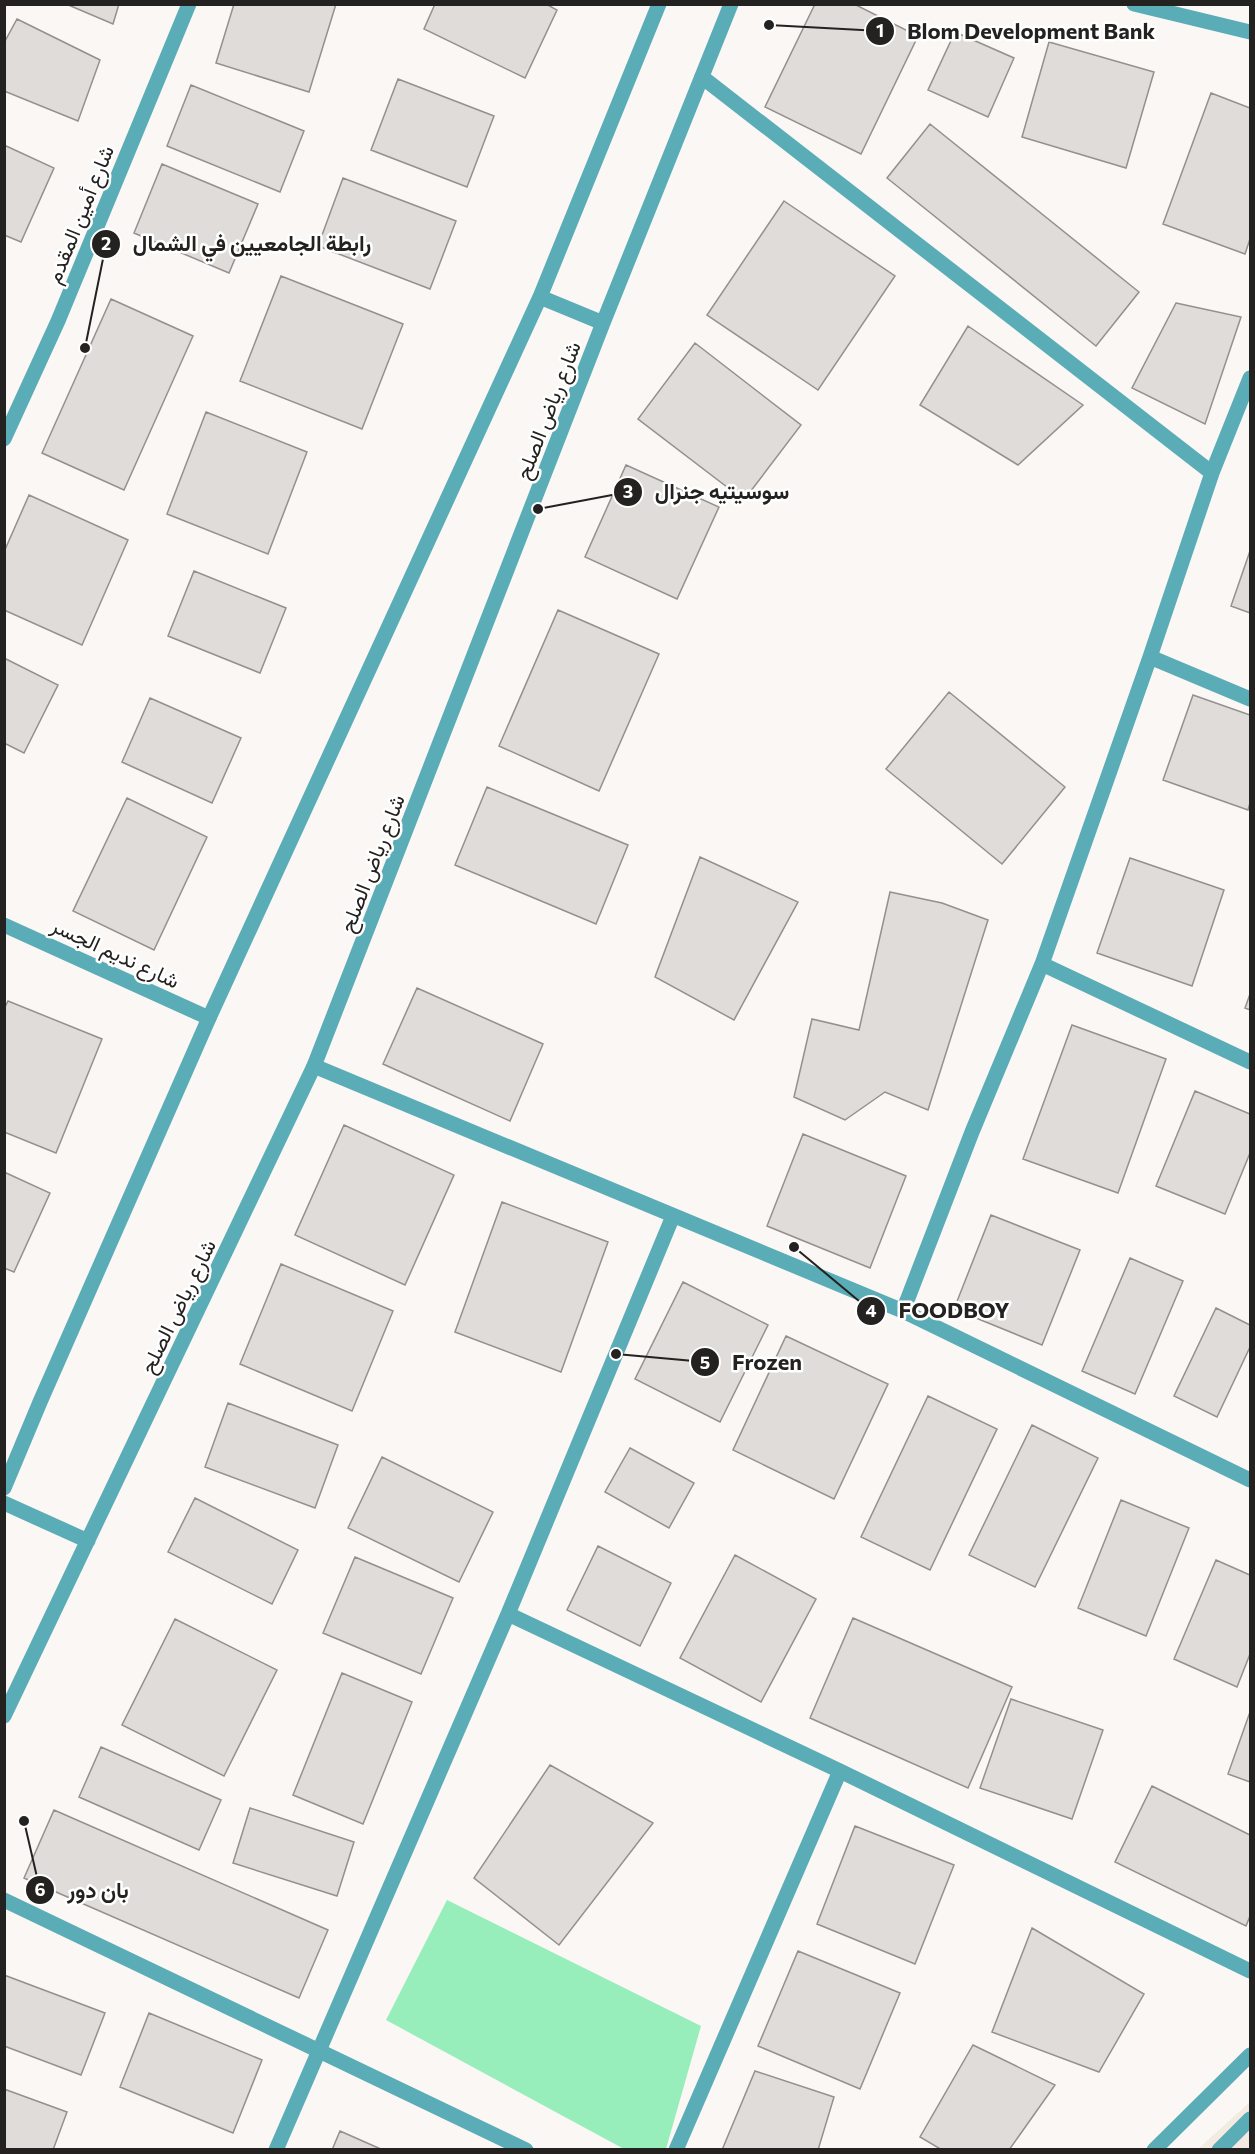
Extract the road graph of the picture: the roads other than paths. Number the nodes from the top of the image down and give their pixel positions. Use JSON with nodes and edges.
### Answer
{"nodes":[{"id":1,"x":189,"y":4,"type":"edge"},
{"id":2,"x":659,"y":4,"type":"edge"},
{"id":3,"x":731,"y":4,"type":"edge"},
{"id":4,"x":1134,"y":4,"type":"edge"},
{"id":5,"x":1251,"y":32,"type":"edge"},
{"id":6,"x":702,"y":77,"type":"junction"},
{"id":7,"x":540,"y":297,"type":"junction"},
{"id":8,"x":603,"y":323,"type":"junction"},
{"id":9,"x":1251,"y":378,"type":"edge"},
{"id":10,"x":4,"y":439,"type":"edge"},
{"id":11,"x":1212,"y":472,"type":"junction"},
{"id":12,"x":1150,"y":657,"type":"junction"},
{"id":13,"x":1251,"y":699,"type":"edge"},
{"id":14,"x":4,"y":925,"type":"edge"},
{"id":15,"x":1042,"y":964,"type":"junction"},
{"id":16,"x":209,"y":1018,"type":"junction"},
{"id":17,"x":1251,"y":1062,"type":"edge"},
{"id":18,"x":314,"y":1066,"type":"junction"},
{"id":19,"x":673,"y":1216,"type":"junction"},
{"id":20,"x":903,"y":1311,"type":"junction"},
{"id":21,"x":1251,"y":1480,"type":"edge"},
{"id":22,"x":4,"y":1488,"type":"edge"},
{"id":23,"x":4,"y":1503,"type":"edge"},
{"id":24,"x":88,"y":1541,"type":"junction"},
{"id":25,"x":508,"y":1614,"type":"junction"},
{"id":26,"x":4,"y":1716,"type":"edge"},
{"id":27,"x":840,"y":1770,"type":"junction"},
{"id":28,"x":4,"y":1900,"type":"edge"},
{"id":29,"x":1251,"y":1971,"type":"edge"},
{"id":30,"x":319,"y":2050,"type":"junction"},
{"id":31,"x":1251,"y":2055,"type":"edge"},
{"id":32,"x":1251,"y":2119,"type":"edge"},
{"id":33,"x":276,"y":2150,"type":"edge"},
{"id":34,"x":526,"y":2150,"type":"edge"},
{"id":35,"x":676,"y":2150,"type":"edge"},
{"id":36,"x":1154,"y":2150,"type":"edge"},
{"id":37,"x":1219,"y":2150,"type":"edge"}],
"edges":[{"from":1,"to":10,"type":"street","name":"شارع أمين المقدم"},
{"from":2,"to":7,"type":"street"},
{"from":3,"to":6,"type":"street","name":"شارع رياض الصلح"},
{"from":4,"to":5,"type":"street"},
{"from":6,"to":8,"type":"street","name":"شارع رياض الصلح"},
{"from":6,"to":11,"type":"street"},
{"from":7,"to":8,"type":"street"},
{"from":7,"to":16,"type":"street"},
{"from":8,"to":18,"type":"street","name":"شارع رياض الصلح"},
{"from":9,"to":11,"type":"street"},
{"from":11,"to":12,"type":"street"},
{"from":12,"to":13,"type":"street"},
{"from":12,"to":15,"type":"street"},
{"from":14,"to":16,"type":"street","name":"شارع نديم الجسر"},
{"from":15,"to":17,"type":"street"},
{"from":15,"to":20,"type":"street"},
{"from":16,"to":22,"type":"street"},
{"from":18,"to":19,"type":"street"},
{"from":18,"to":24,"type":"street","name":"شارع رياض الصلح"},
{"from":19,"to":20,"type":"street"},
{"from":19,"to":25,"type":"street"},
{"from":20,"to":21,"type":"street"},
{"from":23,"to":24,"type":"street"},
{"from":24,"to":26,"type":"street","name":"شارع رياض الصلح"},
{"from":25,"to":27,"type":"street"},
{"from":25,"to":30,"type":"street"},
{"from":27,"to":29,"type":"street"},
{"from":27,"to":35,"type":"street"},
{"from":28,"to":30,"type":"street"},
{"from":30,"to":33,"type":"street"},
{"from":30,"to":34,"type":"street"},
{"from":31,"to":36,"type":"street"},
{"from":32,"to":37,"type":"street"}]}
